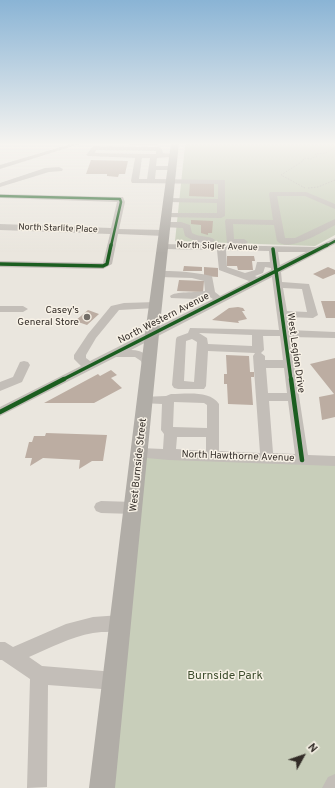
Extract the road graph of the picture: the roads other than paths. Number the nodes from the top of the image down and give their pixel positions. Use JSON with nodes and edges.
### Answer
{"nodes":[{"id":1,"x":17,"y":180,"type":"edge"},
{"id":2,"x":135,"y":180,"type":"edge"},
{"id":3,"x":151,"y":180,"type":"joint"},
{"id":4,"x":170,"y":181,"type":"junction"},
{"id":5,"x":0,"y":185,"type":"edge"},
{"id":6,"x":0,"y":196,"type":"edge"},
{"id":7,"x":221,"y":201,"type":"junction"},
{"id":8,"x":185,"y":204,"type":"junction"},
{"id":9,"x":335,"y":207,"type":"edge"},
{"id":10,"x":166,"y":216,"type":"junction"},
{"id":11,"x":184,"y":216,"type":"junction"},
{"id":12,"x":335,"y":222,"type":"edge"},
{"id":13,"x":278,"y":223,"type":"junction"},
{"id":14,"x":0,"y":228,"type":"edge"},
{"id":15,"x":115,"y":231,"type":"junction"},
{"id":16,"x":335,"y":242,"type":"edge"},
{"id":17,"x":280,"y":245,"type":"junction"},
{"id":18,"x":163,"y":246,"type":"junction"},
{"id":19,"x":217,"y":247,"type":"junction"},
{"id":20,"x":318,"y":250,"type":"junction"},
{"id":21,"x":0,"y":264,"type":"edge"},
{"id":22,"x":276,"y":268,"type":"junction"},
{"id":23,"x":160,"y":274,"type":"junction"},
{"id":24,"x":248,"y":276,"type":"junction"},
{"id":25,"x":257,"y":281,"type":"junction"},
{"id":26,"x":278,"y":285,"type":"junction"},
{"id":27,"x":210,"y":293,"type":"junction"},
{"id":28,"x":175,"y":296,"type":"dead end"},
{"id":29,"x":220,"y":300,"type":"junction"},
{"id":30,"x":156,"y":305,"type":"junction"},
{"id":31,"x":23,"y":310,"type":"dead end"},
{"id":32,"x":1,"y":311,"type":"edge"},
{"id":33,"x":282,"y":314,"type":"junction"},
{"id":34,"x":194,"y":332,"type":"junction"},
{"id":35,"x":234,"y":332,"type":"junction"},
{"id":36,"x":257,"y":333,"type":"junction"},
{"id":37,"x":152,"y":334,"type":"junction"},
{"id":38,"x":285,"y":334,"type":"junction"},
{"id":39,"x":335,"y":335,"type":"edge"},
{"id":40,"x":203,"y":347,"type":"junction"},
{"id":41,"x":234,"y":349,"type":"junction"},
{"id":42,"x":258,"y":350,"type":"junction"},
{"id":43,"x":93,"y":364,"type":"junction"},
{"id":44,"x":260,"y":364,"type":"junction"},
{"id":45,"x":289,"y":364,"type":"junction"},
{"id":46,"x":24,"y":365,"type":"dead end"},
{"id":47,"x":149,"y":368,"type":"junction"},
{"id":48,"x":178,"y":385,"type":"junction"},
{"id":49,"x":0,"y":387,"type":"edge"},
{"id":50,"x":263,"y":397,"type":"junction"},
{"id":51,"x":293,"y":397,"type":"junction"},
{"id":52,"x":170,"y":399,"type":"junction"},
{"id":53,"x":146,"y":400,"type":"junction"},
{"id":54,"x":0,"y":412,"type":"edge"},
{"id":55,"x":171,"y":432,"type":"junction"},
{"id":56,"x":213,"y":433,"type":"junction"},
{"id":57,"x":140,"y":454,"type":"junction"},
{"id":58,"x":169,"y":455,"type":"junction"},
{"id":59,"x":212,"y":456,"type":"junction"},
{"id":60,"x":266,"y":458,"type":"junction"},
{"id":61,"x":302,"y":460,"type":"junction"},
{"id":62,"x":335,"y":461,"type":"edge"},
{"id":63,"x":101,"y":507,"type":"dead end"},
{"id":64,"x":134,"y":508,"type":"junction"},
{"id":65,"x":121,"y":623,"type":"junction"},
{"id":66,"x":6,"y":653,"type":"edge"},
{"id":67,"x":39,"y":675,"type":"junction"},
{"id":68,"x":115,"y":681,"type":"junction"},
{"id":69,"x":335,"y":784,"type":"edge"},
{"id":70,"x":39,"y":788,"type":"edge"},
{"id":71,"x":102,"y":788,"type":"edge"},
{"id":72,"x":332,"y":788,"type":"edge"}],
"edges":[{"from":1,"to":5,"type":"street"},
{"from":2,"to":3,"type":"street"},
{"from":3,"to":4,"type":"street"},
{"from":4,"to":7,"type":"street"},
{"from":4,"to":10,"type":"main road","name":"West Burnside Street"},
{"from":6,"to":15,"type":"street"},
{"from":7,"to":8,"type":"street"},
{"from":7,"to":11,"type":"street"},
{"from":8,"to":10,"type":"street"},
{"from":8,"to":11,"type":"street"},
{"from":9,"to":13,"type":"street","name":"West Legion Drive"},
{"from":10,"to":11,"type":"street"},
{"from":10,"to":15,"type":"street","name":"North Starlite Place"},
{"from":10,"to":18,"type":"main road","name":"West Burnside Street"},
{"from":10,"to":19,"type":"street"},
{"from":12,"to":17,"type":"street"},
{"from":13,"to":17,"type":"street","name":"West Legion Drive"},
{"from":13,"to":17,"type":"street"},
{"from":14,"to":15,"type":"street","name":"North Starlite Place"},
{"from":15,"to":21,"type":"street"},
{"from":16,"to":20,"type":"street","name":"North Western Avenue"},
{"from":17,"to":19,"type":"street","name":"North Sigler Avenue"},
{"from":17,"to":20,"type":"street","name":"North Sigler Avenue"},
{"from":17,"to":22,"type":"street","name":"West Legion Drive"},
{"from":18,"to":19,"type":"street","name":"North Sigler Avenue"},
{"from":18,"to":23,"type":"main road","name":"West Burnside Street"},
{"from":19,"to":24,"type":"street"},
{"from":20,"to":22,"type":"street","name":"North Western Avenue"},
{"from":22,"to":24,"type":"street"},
{"from":22,"to":25,"type":"street","name":"North Western Avenue"},
{"from":22,"to":26,"type":"street","name":"West Legion Drive"},
{"from":23,"to":27,"type":"street"},
{"from":23,"to":30,"type":"main road","name":"West Burnside Street"},
{"from":24,"to":25,"type":"street"},
{"from":25,"to":29,"type":"street","name":"North Western Avenue"},
{"from":26,"to":33,"type":"street","name":"West Legion Drive"},
{"from":26,"to":33,"type":"street"},
{"from":27,"to":28,"type":"street"},
{"from":27,"to":29,"type":"street"},
{"from":29,"to":37,"type":"street","name":"North Western Avenue"},
{"from":30,"to":37,"type":"main road","name":"West Burnside Street"},
{"from":30,"to":43,"type":"street"},
{"from":31,"to":32,"type":"street"},
{"from":33,"to":38,"type":"street","name":"West Legion Drive"},
{"from":34,"to":35,"type":"street"},
{"from":34,"to":40,"type":"street"},
{"from":34,"to":48,"type":"street"},
{"from":35,"to":36,"type":"street"},
{"from":35,"to":41,"type":"street"},
{"from":36,"to":38,"type":"street"},
{"from":36,"to":42,"type":"street"},
{"from":37,"to":43,"type":"street","name":"North Western Avenue"},
{"from":37,"to":47,"type":"main road","name":"West Burnside Street"},
{"from":38,"to":39,"type":"street"},
{"from":38,"to":45,"type":"street","name":"West Legion Drive"},
{"from":40,"to":41,"type":"street"},
{"from":40,"to":48,"type":"street"},
{"from":41,"to":42,"type":"street"},
{"from":42,"to":44,"type":"street"},
{"from":43,"to":47,"type":"street"},
{"from":43,"to":54,"type":"street","name":"North Western Avenue"},
{"from":44,"to":45,"type":"street"},
{"from":44,"to":50,"type":"street"},
{"from":45,"to":51,"type":"street","name":"West Legion Drive"},
{"from":46,"to":49,"type":"street"},
{"from":47,"to":53,"type":"main road","name":"West Burnside Street"},
{"from":48,"to":52,"type":"street"},
{"from":50,"to":51,"type":"street"},
{"from":50,"to":60,"type":"street"},
{"from":51,"to":61,"type":"street","name":"West Legion Drive"},
{"from":52,"to":53,"type":"street"},
{"from":52,"to":55,"type":"street"},
{"from":52,"to":56,"type":"street"},
{"from":53,"to":57,"type":"main road","name":"West Burnside Street"},
{"from":55,"to":56,"type":"street"},
{"from":55,"to":58,"type":"street"},
{"from":56,"to":59,"type":"street"},
{"from":57,"to":58,"type":"street","name":"North Hawthorne Avenue"},
{"from":57,"to":64,"type":"main road","name":"West Burnside Street"},
{"from":58,"to":59,"type":"street","name":"North Hawthorne Avenue"},
{"from":59,"to":60,"type":"street","name":"North Hawthorne Avenue"},
{"from":60,"to":61,"type":"street","name":"North Hawthorne Avenue"},
{"from":61,"to":62,"type":"street","name":"North Hawthorne Avenue"},
{"from":63,"to":64,"type":"street"},
{"from":64,"to":65,"type":"main road","name":"West Burnside Street"},
{"from":65,"to":66,"type":"street"},
{"from":65,"to":68,"type":"main road","name":"West Burnside Street"},
{"from":66,"to":67,"type":"street"},
{"from":67,"to":68,"type":"street"},
{"from":67,"to":70,"type":"street"},
{"from":68,"to":71,"type":"main road","name":"West Burnside Street"},
{"from":69,"to":72,"type":"street"}]}
